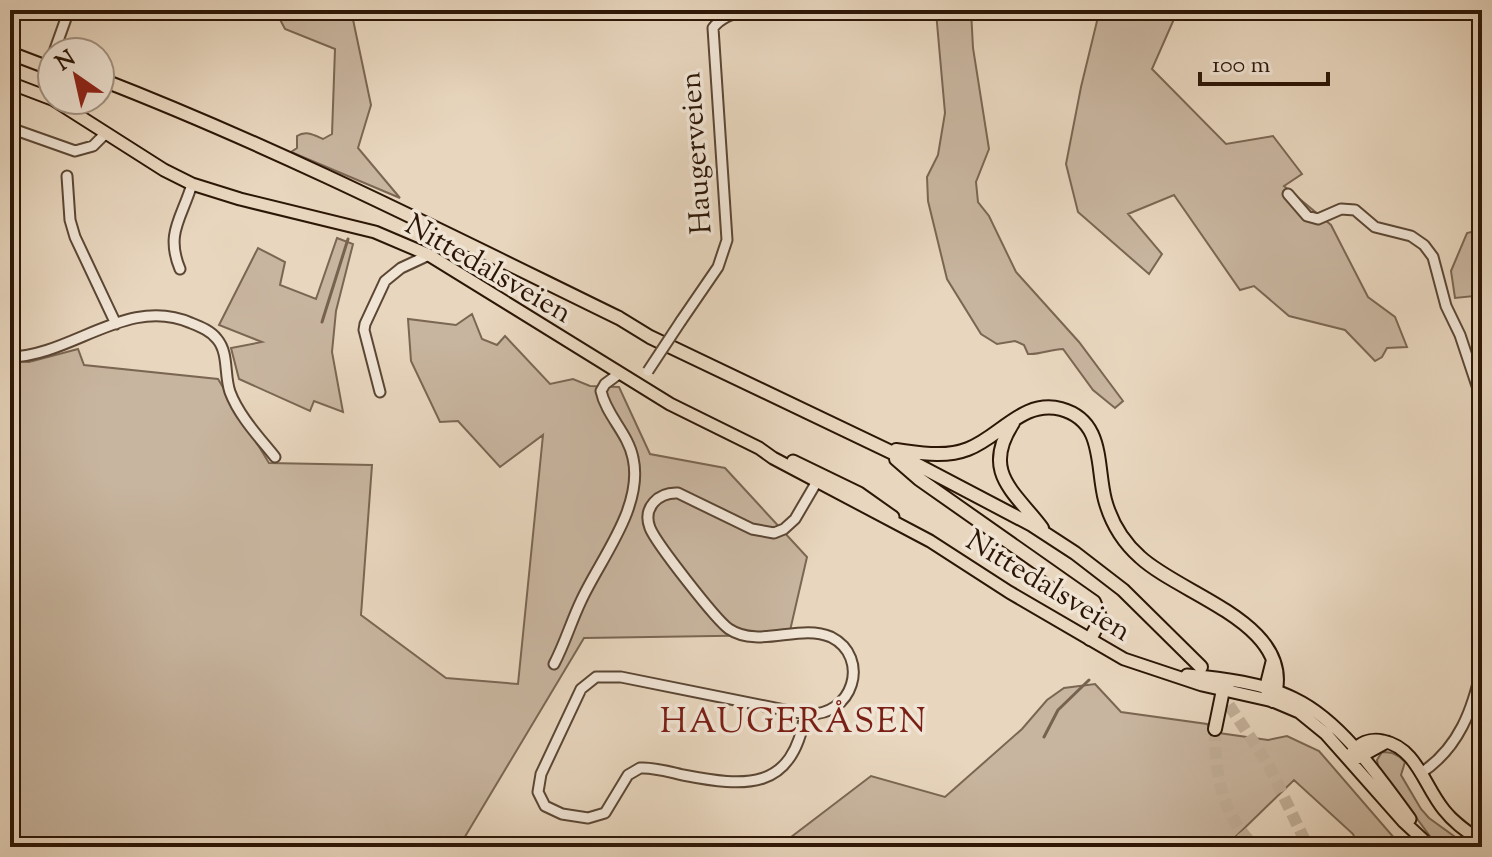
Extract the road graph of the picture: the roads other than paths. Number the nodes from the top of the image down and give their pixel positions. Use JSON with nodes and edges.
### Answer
{"nodes":[{"id":1,"x":69,"y":10,"type":"edge"},
{"id":2,"x":746,"y":10,"type":"edge"},
{"id":3,"x":61,"y":36,"type":"edge"},
{"id":4,"x":10,"y":45,"type":"edge"},
{"id":5,"x":10,"y":53,"type":"edge"},
{"id":6,"x":36,"y":54,"type":"edge"},
{"id":7,"x":36,"y":63,"type":"edge"},
{"id":8,"x":10,"y":83,"type":"edge"},
{"id":9,"x":116,"y":85,"type":"edge"},
{"id":10,"x":36,"y":86,"type":"edge"},
{"id":11,"x":116,"y":93,"type":"edge"},
{"id":12,"x":79,"y":116,"type":"edge"},
{"id":13,"x":10,"y":128,"type":"edge"},
{"id":14,"x":106,"y":133,"type":"junction"},
{"id":15,"x":67,"y":176,"type":"dead end"},
{"id":16,"x":192,"y":184,"type":"junction"},
{"id":17,"x":1288,"y":194,"type":"dead end"},
{"id":18,"x":429,"y":255,"type":"junction"},
{"id":19,"x":180,"y":269,"type":"dead end"},
{"id":20,"x":116,"y":324,"type":"junction"},
{"id":21,"x":650,"y":337,"type":"junction"},
{"id":22,"x":10,"y":357,"type":"edge"},
{"id":23,"x":620,"y":373,"type":"junction"},
{"id":24,"x":639,"y":385,"type":"junction"},
{"id":25,"x":380,"y":392,"type":"dead end"},
{"id":26,"x":1482,"y":401,"type":"edge"},
{"id":27,"x":1017,"y":417,"type":"junction"},
{"id":28,"x":885,"y":449,"type":"junction"},
{"id":29,"x":275,"y":457,"type":"dead end"},
{"id":30,"x":817,"y":478,"type":"junction"},
{"id":31,"x":1046,"y":533,"type":"junction"},
{"id":32,"x":1090,"y":639,"type":"junction"},
{"id":33,"x":554,"y":664,"type":"dead end"},
{"id":34,"x":1482,"y":666,"type":"edge"},
{"id":35,"x":1201,"y":667,"type":"dead end"},
{"id":36,"x":1226,"y":686,"type":"junction"},
{"id":37,"x":1272,"y":693,"type":"junction"},
{"id":38,"x":805,"y":714,"type":"junction"},
{"id":39,"x":1215,"y":729,"type":"tunnel mouth"},
{"id":40,"x":1355,"y":756,"type":"junction"},
{"id":41,"x":1421,"y":773,"type":"junction"},
{"id":42,"x":1482,"y":842,"type":"edge"},
{"id":43,"x":1427,"y":843,"type":"edge"}],
"edges":[{"from":1,"to":3,"type":"street"},
{"from":2,"to":24,"type":"street","name":"Haugerveien","bridge":true},
{"from":4,"to":6,"type":"highway"},
{"from":5,"to":7,"type":"highway"},
{"from":8,"to":10,"type":"main road","name":"Nittedalsveien"},
{"from":9,"to":21,"type":"highway"},
{"from":11,"to":21,"type":"highway"},
{"from":12,"to":14,"type":"main road","name":"Nittedalsveien"},
{"from":13,"to":14,"type":"street"},
{"from":14,"to":16,"type":"main road","name":"Nittedalsveien"},
{"from":15,"to":20,"type":"street"},
{"from":16,"to":18,"type":"main road","name":"Nittedalsveien"},
{"from":16,"to":19,"type":"street"},
{"from":17,"to":26,"type":"street"},
{"from":18,"to":23,"type":"main road","name":"Nittedalsveien"},
{"from":18,"to":25,"type":"street"},
{"from":20,"to":22,"type":"street"},
{"from":20,"to":29,"type":"street"},
{"from":21,"to":28,"type":"highway"},
{"from":23,"to":24,"type":"main road","name":"Nittedalsveien"},
{"from":23,"to":33,"type":"street"},
{"from":24,"to":30,"type":"main road","name":"Nittedalsveien"},
{"from":27,"to":28,"type":"highway"},
{"from":27,"to":31,"type":"highway"},
{"from":27,"to":37,"type":"highway"},
{"from":28,"to":31,"type":"highway"},
{"from":28,"to":32,"type":"highway"},
{"from":30,"to":32,"type":"main road","name":"Nittedalsveien"},
{"from":30,"to":38,"type":"street"},
{"from":31,"to":35,"type":"highway"},
{"from":32,"to":36,"type":"main road","name":"Nittedalsveien"},
{"from":34,"to":41,"type":"street"},
{"from":36,"to":37,"type":"main road","name":"Nittedalsveien"},
{"from":36,"to":39,"type":"highway"},
{"from":37,"to":40,"type":"main road","name":"Nittedalsveien"},
{"from":38,"to":38,"type":"street"},
{"from":40,"to":41,"type":"main road"},
{"from":40,"to":43,"type":"main road","name":"Nittedalsveien"},
{"from":41,"to":42,"type":"main road"}]}
